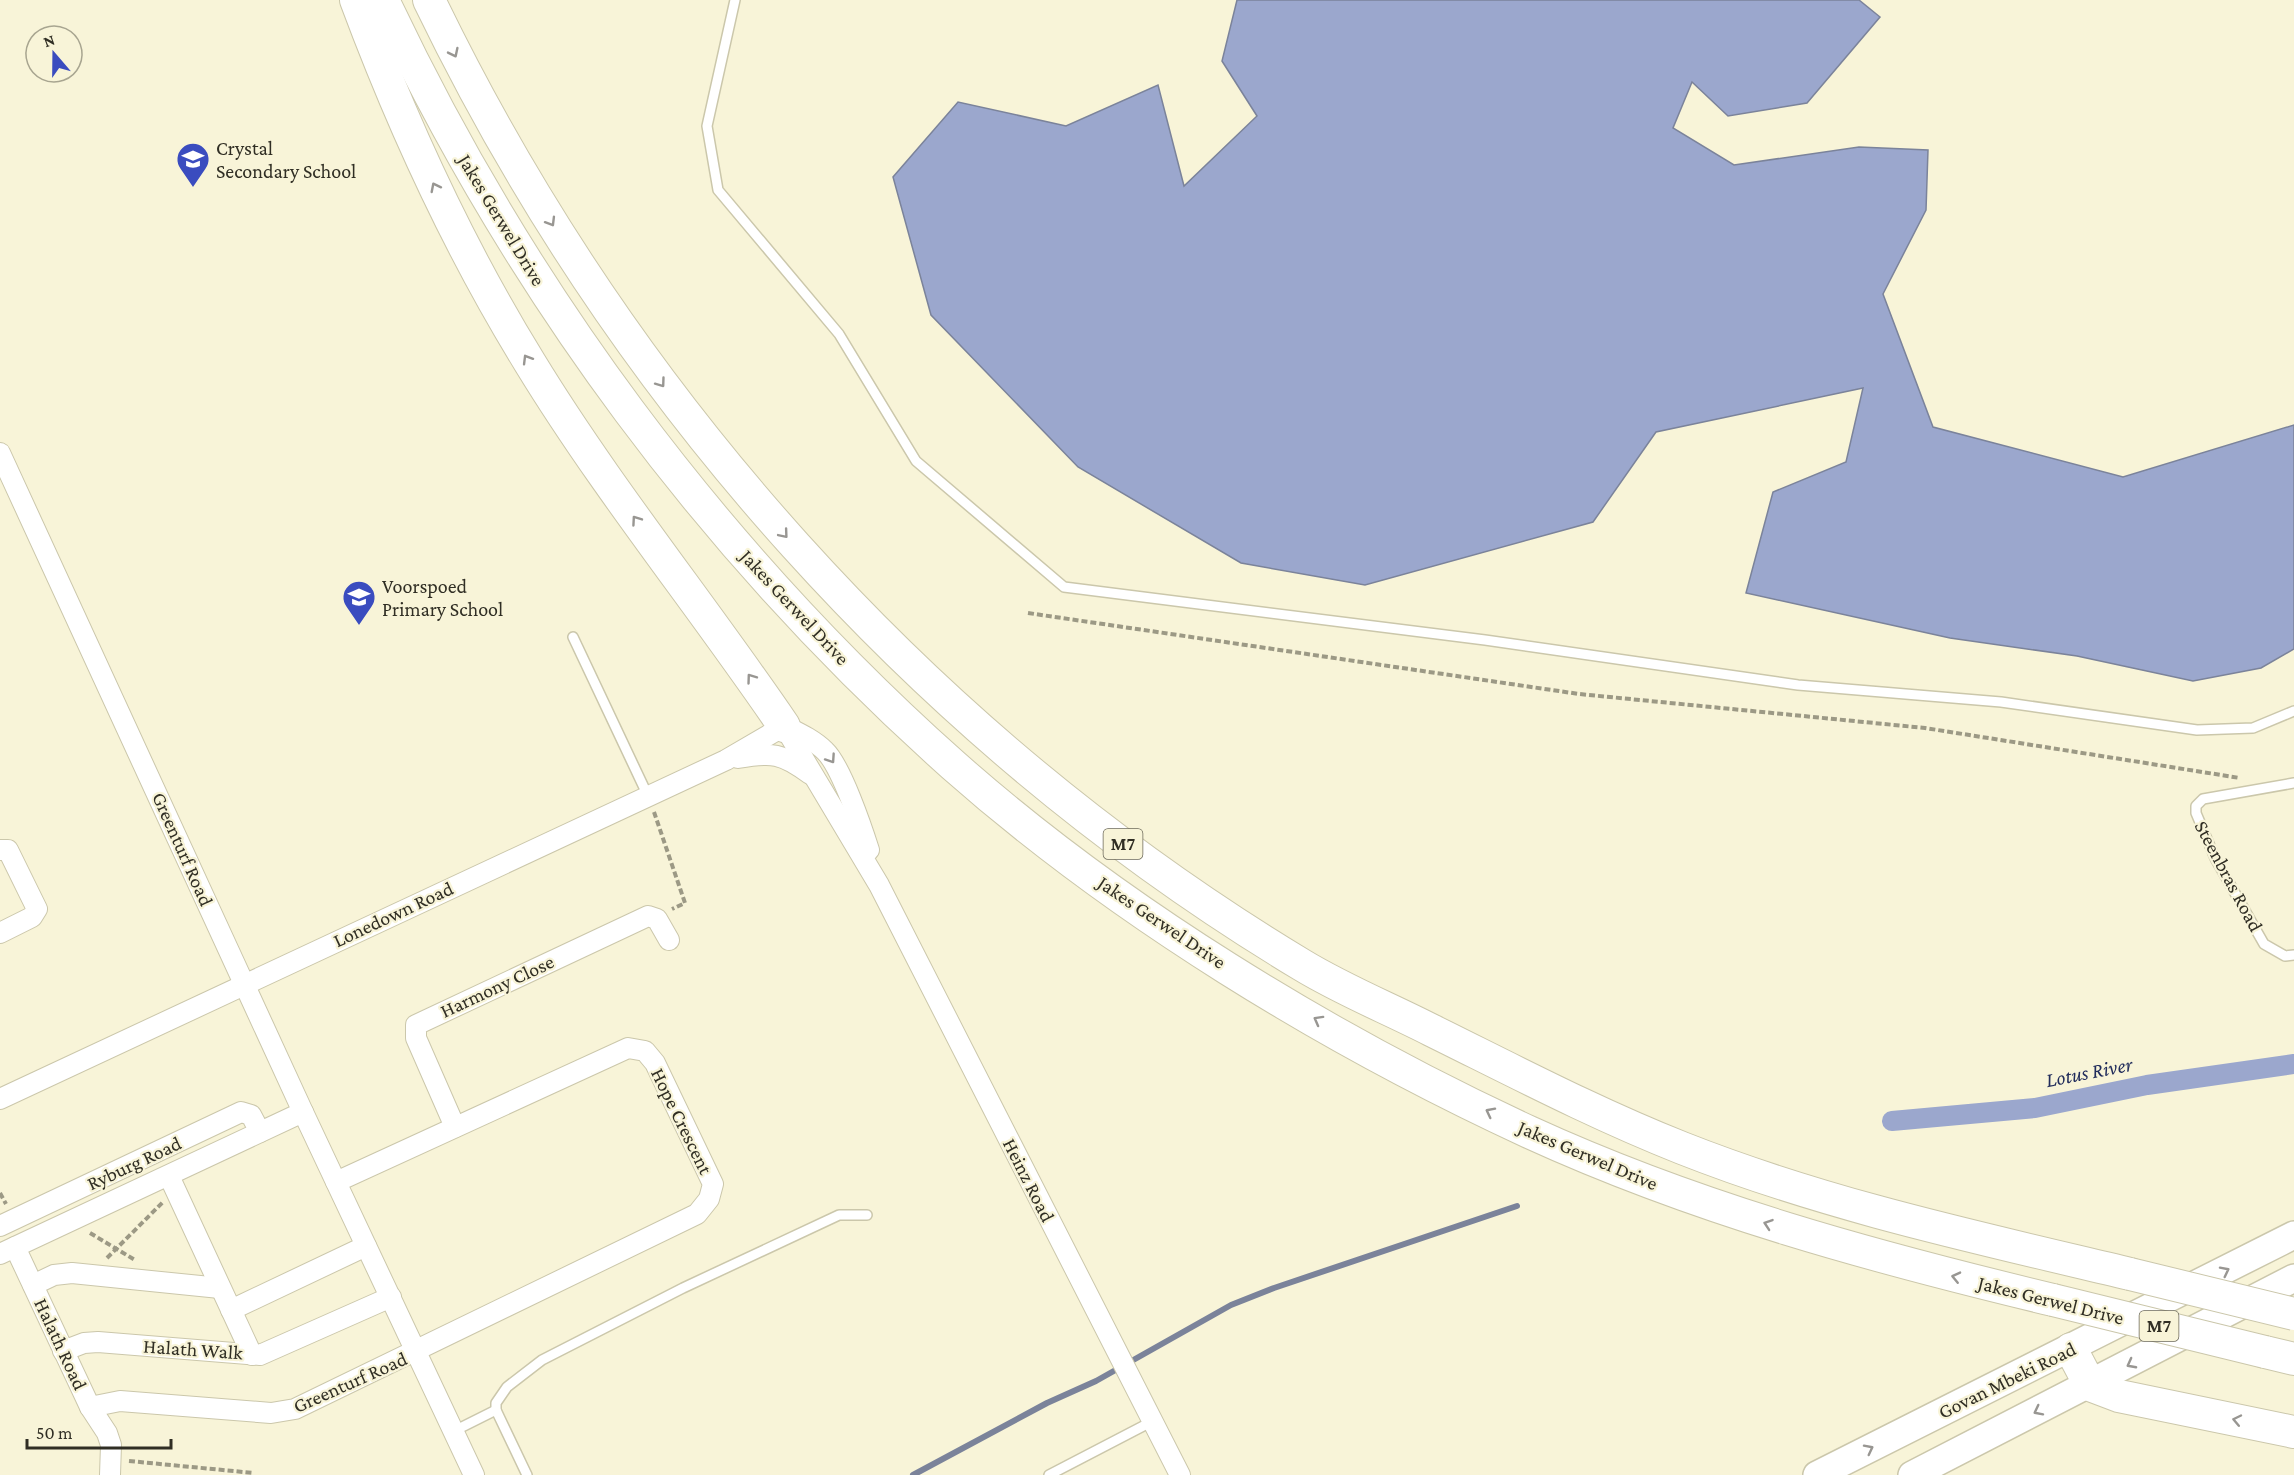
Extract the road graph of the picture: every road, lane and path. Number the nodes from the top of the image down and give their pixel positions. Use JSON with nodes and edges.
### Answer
{"nodes":[{"id":1,"x":356,"y":0,"type":"edge"},
{"id":2,"x":383,"y":0,"type":"edge"},
{"id":3,"x":429,"y":0,"type":"edge"},
{"id":4,"x":735,"y":0,"type":"edge"},
{"id":5,"x":0,"y":453,"type":"edge"},
{"id":6,"x":1028,"y":613,"type":"dead end"},
{"id":7,"x":573,"y":637,"type":"dead end"},
{"id":8,"x":2294,"y":711,"type":"edge"},
{"id":9,"x":784,"y":726,"type":"junction"},
{"id":10,"x":726,"y":760,"type":"junction"},
{"id":11,"x":816,"y":778,"type":"junction"},
{"id":12,"x":2294,"y":783,"type":"edge"},
{"id":13,"x":2281,"y":786,"type":"junction"},
{"id":14,"x":648,"y":796,"type":"junction"},
{"id":15,"x":0,"y":850,"type":"edge"},
{"id":16,"x":879,"y":885,"type":"junction"},
{"id":17,"x":655,"y":917,"type":"junction"},
{"id":18,"x":0,"y":933,"type":"edge"},
{"id":19,"x":669,"y":940,"type":"dead end"},
{"id":20,"x":2294,"y":955,"type":"edge"},
{"id":21,"x":244,"y":984,"type":"junction"},
{"id":22,"x":0,"y":1099,"type":"edge"},
{"id":23,"x":303,"y":1112,"type":"junction"},
{"id":24,"x":455,"y":1127,"type":"junction"},
{"id":25,"x":260,"y":1132,"type":"junction"},
{"id":26,"x":169,"y":1176,"type":"junction"},
{"id":27,"x":336,"y":1182,"type":"junction"},
{"id":28,"x":177,"y":1195,"type":"junction"},
{"id":29,"x":867,"y":1215,"type":"dead end"},
{"id":30,"x":77,"y":1219,"type":"junction"},
{"id":31,"x":0,"y":1226,"type":"edge"},
{"id":32,"x":2294,"y":1235,"type":"edge"},
{"id":33,"x":366,"y":1246,"type":"junction"},
{"id":34,"x":115,"y":1248,"type":"junction"},
{"id":35,"x":8,"y":1251,"type":"edge"},
{"id":36,"x":93,"y":1275,"type":"junction"},
{"id":37,"x":2294,"y":1278,"type":"edge"},
{"id":38,"x":146,"y":1280,"type":"junction"},
{"id":39,"x":33,"y":1285,"type":"junction"},
{"id":40,"x":220,"y":1288,"type":"junction"},
{"id":41,"x":390,"y":1297,"type":"junction"},
{"id":42,"x":231,"y":1310,"type":"junction"},
{"id":43,"x":2294,"y":1314,"type":"edge"},
{"id":44,"x":2071,"y":1348,"type":"junction"},
{"id":45,"x":63,"y":1351,"type":"junction"},
{"id":46,"x":417,"y":1352,"type":"junction"},
{"id":47,"x":252,"y":1355,"type":"junction"},
{"id":48,"x":2280,"y":1356,"type":"edge"},
{"id":49,"x":2090,"y":1385,"type":"junction"},
{"id":50,"x":90,"y":1407,"type":"junction"},
{"id":51,"x":496,"y":1410,"type":"junction"},
{"id":52,"x":1151,"y":1422,"type":"junction"},
{"id":53,"x":454,"y":1431,"type":"junction"},
{"id":54,"x":2294,"y":1432,"type":"edge"},
{"id":55,"x":110,"y":1467,"type":"edge"},
{"id":56,"x":254,"y":1473,"type":"dead end"},
{"id":57,"x":474,"y":1475,"type":"edge"},
{"id":58,"x":527,"y":1475,"type":"edge"},
{"id":59,"x":1050,"y":1475,"type":"edge"},
{"id":60,"x":1180,"y":1475,"type":"edge"},
{"id":61,"x":1817,"y":1475,"type":"edge"},
{"id":62,"x":1912,"y":1475,"type":"edge"}],
"edges":[{"from":9,"to":1,"type":"highway","one_way":true},
{"from":48,"to":2,"type":"highway","name":"Jakes Gerwel Drive","number":"M7","one_way":true,"bridge":true},
{"from":3,"to":43,"type":"highway","name":"Jakes Gerwel Drive","number":"M7","one_way":true,"bridge":true},
{"from":4,"to":8,"type":"lane"},
{"from":5,"to":21,"type":"street","name":"Greenturf Road"},
{"from":6,"to":13,"type":"path"},
{"from":7,"to":14,"type":"lane"},
{"from":9,"to":10,"type":"street","name":"Lonedown Road"},
{"from":9,"to":11,"type":"street","name":"Heinz Road"},
{"from":9,"to":16,"type":"street","name":"Heinz Road","one_way":true},
{"from":10,"to":11,"type":"street"},
{"from":10,"to":14,"type":"street","name":"Lonedown Road"},
{"from":11,"to":16,"type":"street","name":"Heinz Road"},
{"from":12,"to":13,"type":"lane","name":"Steenbras Road"},
{"from":13,"to":20,"type":"lane","name":"Steenbras Road"},
{"from":14,"to":17,"type":"path"},
{"from":14,"to":21,"type":"street","name":"Lonedown Road"},
{"from":15,"to":18,"type":"street"},
{"from":16,"to":52,"type":"street","name":"Heinz Road"},
{"from":17,"to":19,"type":"street"},
{"from":17,"to":24,"type":"street","name":"Harmony Close"},
{"from":21,"to":22,"type":"street","name":"Lonedown Road"},
{"from":21,"to":23,"type":"street","name":"Greenturf Road"},
{"from":23,"to":25,"type":"street","name":"Ryburg Road"},
{"from":23,"to":27,"type":"street","name":"Greenturf Road"},
{"from":24,"to":27,"type":"street","name":"Hope Crescent"},
{"from":24,"to":46,"type":"street","name":"Hope Crescent"},
{"from":25,"to":26,"type":"street","name":"Ryburg Road"},
{"from":25,"to":31,"type":"street","name":"Ryburg Road"},
{"from":26,"to":28,"type":"street","name":"Halath Walk"},
{"from":26,"to":30,"type":"street","name":"Ryburg Road"},
{"from":27,"to":33,"type":"street","name":"Greenturf Road"},
{"from":28,"to":34,"type":"path"},
{"from":28,"to":40,"type":"street","name":"Halath Walk"},
{"from":29,"to":51,"type":"lane"},
{"from":30,"to":34,"type":"path"},
{"from":30,"to":35,"type":"street","name":"Ryburg Road"},
{"from":44,"to":32,"type":"main road","name":"Govan Mbeki Road","one_way":true},
{"from":33,"to":41,"type":"street","name":"Greenturf Road"},
{"from":33,"to":42,"type":"street"},
{"from":34,"to":36,"type":"path"},
{"from":34,"to":38,"type":"path"},
{"from":35,"to":39,"type":"street","name":"Halath Road"},
{"from":36,"to":38,"type":"street"},
{"from":36,"to":39,"type":"street"},
{"from":37,"to":49,"type":"main road","name":"Govan Mbeki Road","one_way":true},
{"from":38,"to":40,"type":"street"},
{"from":39,"to":45,"type":"street","name":"Halath Road"},
{"from":40,"to":42,"type":"street","name":"Halath Walk"},
{"from":41,"to":46,"type":"street","name":"Greenturf Road"},
{"from":41,"to":47,"type":"street"},
{"from":42,"to":47,"type":"street","name":"Halath Walk"},
{"from":44,"to":49,"type":"highway"},
{"from":61,"to":44,"type":"main road","name":"Govan Mbeki Road","one_way":true},
{"from":45,"to":47,"type":"street","name":"Halath Walk"},
{"from":45,"to":50,"type":"street","name":"Halath Road"},
{"from":46,"to":50,"type":"street","name":"Greenturf Road"},
{"from":46,"to":53,"type":"street","name":"Greenturf Road"},
{"from":54,"to":49,"type":"highway","one_way":true},
{"from":49,"to":62,"type":"main road","name":"Govan Mbeki Road","one_way":true},
{"from":50,"to":55,"type":"street","name":"Halath Road"},
{"from":51,"to":53,"type":"lane"},
{"from":51,"to":58,"type":"lane"},
{"from":52,"to":59,"type":"lane"},
{"from":52,"to":60,"type":"street","name":"Heinz Road"},
{"from":53,"to":57,"type":"street","name":"Greenturf Road"},
{"from":55,"to":56,"type":"path"}]}
